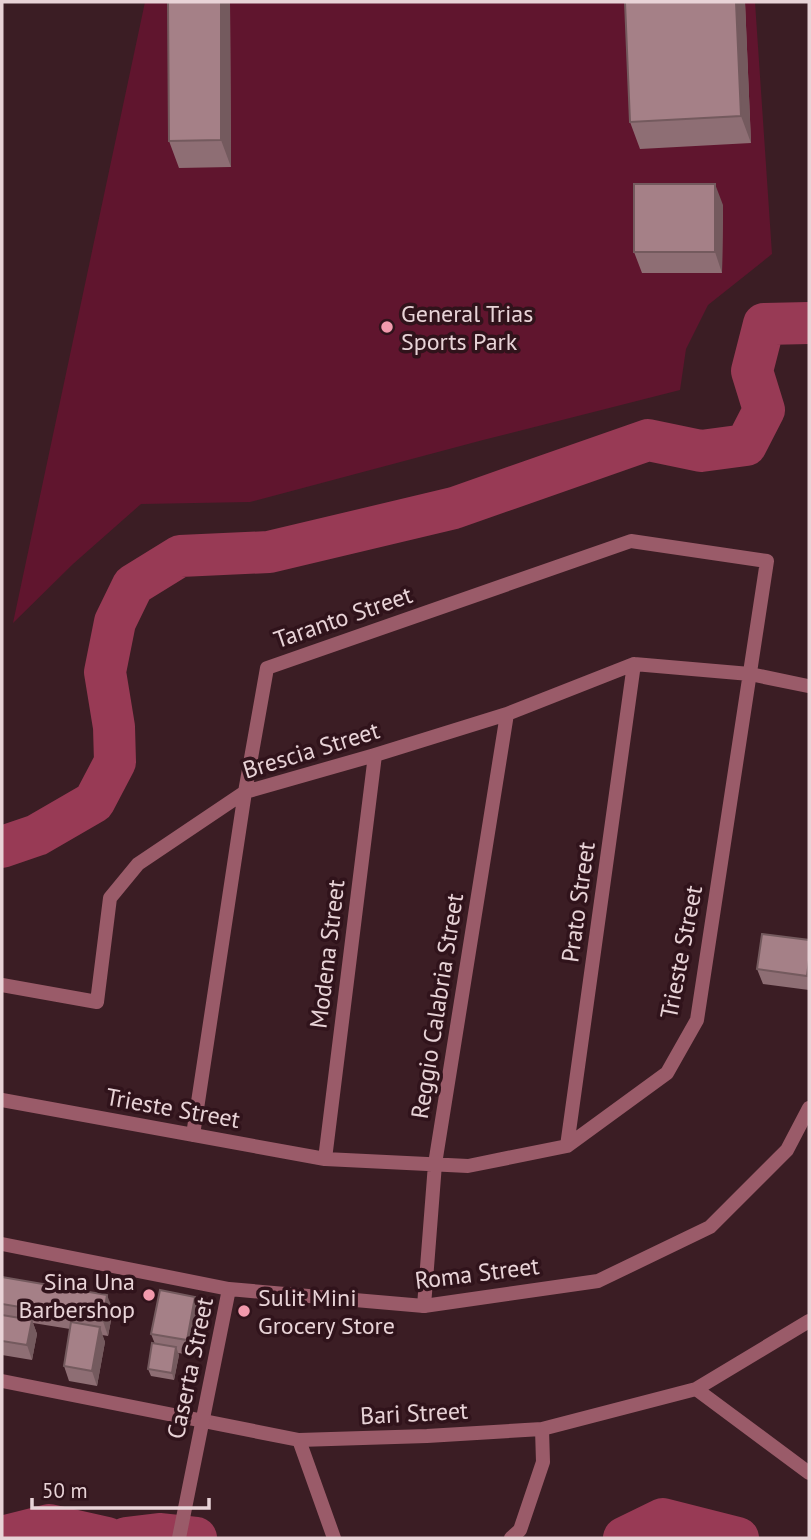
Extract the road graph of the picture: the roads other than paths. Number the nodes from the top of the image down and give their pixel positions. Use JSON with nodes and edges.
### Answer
{"nodes":[{"id":1,"x":767,"y":561,"type":"joint"},
{"id":2,"x":634,"y":664,"type":"junction"},
{"id":3,"x":750,"y":674,"type":"junction"},
{"id":4,"x":808,"y":686,"type":"edge"},
{"id":5,"x":507,"y":713,"type":"junction"},
{"id":6,"x":375,"y":754,"type":"junction"},
{"id":7,"x":245,"y":792,"type":"junction"},
{"id":8,"x":2,"y":985,"type":"edge"},
{"id":9,"x":2,"y":1100,"type":"edge"},
{"id":10,"x":809,"y":1108,"type":"edge"},
{"id":11,"x":192,"y":1135,"type":"junction"},
{"id":12,"x":567,"y":1146,"type":"junction"},
{"id":13,"x":325,"y":1159,"type":"junction"},
{"id":14,"x":435,"y":1164,"type":"junction"},
{"id":15,"x":2,"y":1244,"type":"edge"},
{"id":16,"x":229,"y":1289,"type":"junction"},
{"id":17,"x":424,"y":1306,"type":"junction"},
{"id":18,"x":809,"y":1321,"type":"edge"},
{"id":19,"x":2,"y":1381,"type":"edge"},
{"id":20,"x":696,"y":1389,"type":"junction"},
{"id":21,"x":202,"y":1420,"type":"junction"},
{"id":22,"x":542,"y":1429,"type":"junction"},
{"id":23,"x":299,"y":1440,"type":"junction"},
{"id":24,"x":809,"y":1473,"type":"edge"},
{"id":25,"x":179,"y":1538,"type":"edge"},
{"id":26,"x":334,"y":1538,"type":"edge"},
{"id":27,"x":511,"y":1538,"type":"edge"}],
"edges":[{"from":1,"to":3,"type":"street","name":"Trieste Street"},
{"from":1,"to":7,"type":"street","name":"Taranto Street"},
{"from":2,"to":3,"type":"street","name":"Brescia Street"},
{"from":2,"to":5,"type":"street","name":"Brescia Street"},
{"from":2,"to":12,"type":"street","name":"Prato Street"},
{"from":3,"to":4,"type":"street","name":"Brescia Street"},
{"from":3,"to":12,"type":"street","name":"Trieste Street"},
{"from":5,"to":6,"type":"street","name":"Brescia Street"},
{"from":5,"to":14,"type":"street","name":"Reggio Calabria Street"},
{"from":6,"to":7,"type":"street","name":"Brescia Street"},
{"from":6,"to":13,"type":"street","name":"Modena Street"},
{"from":7,"to":8,"type":"street","name":"Brescia Street"},
{"from":7,"to":11,"type":"street","name":"Taranto Street"},
{"from":9,"to":11,"type":"street","name":"Trieste Street"},
{"from":10,"to":17,"type":"street","name":"Roma Street"},
{"from":11,"to":13,"type":"street","name":"Trieste Street"},
{"from":12,"to":14,"type":"street","name":"Trieste Street"},
{"from":13,"to":14,"type":"street","name":"Trieste Street"},
{"from":14,"to":17,"type":"street","name":"Reggio Calabria Street"},
{"from":15,"to":16,"type":"street","name":"Roma Street"},
{"from":16,"to":17,"type":"street","name":"Roma Street"},
{"from":16,"to":21,"type":"street","name":"Caserta Street"},
{"from":18,"to":20,"type":"street","name":"Bari Street"},
{"from":19,"to":21,"type":"street","name":"Bari Street"},
{"from":20,"to":22,"type":"street","name":"Bari Street"},
{"from":20,"to":24,"type":"street"},
{"from":21,"to":23,"type":"street","name":"Bari Street"},
{"from":21,"to":25,"type":"street","name":"Caserta Street"},
{"from":22,"to":23,"type":"street","name":"Bari Street"},
{"from":22,"to":27,"type":"street"},
{"from":23,"to":26,"type":"street"}]}
